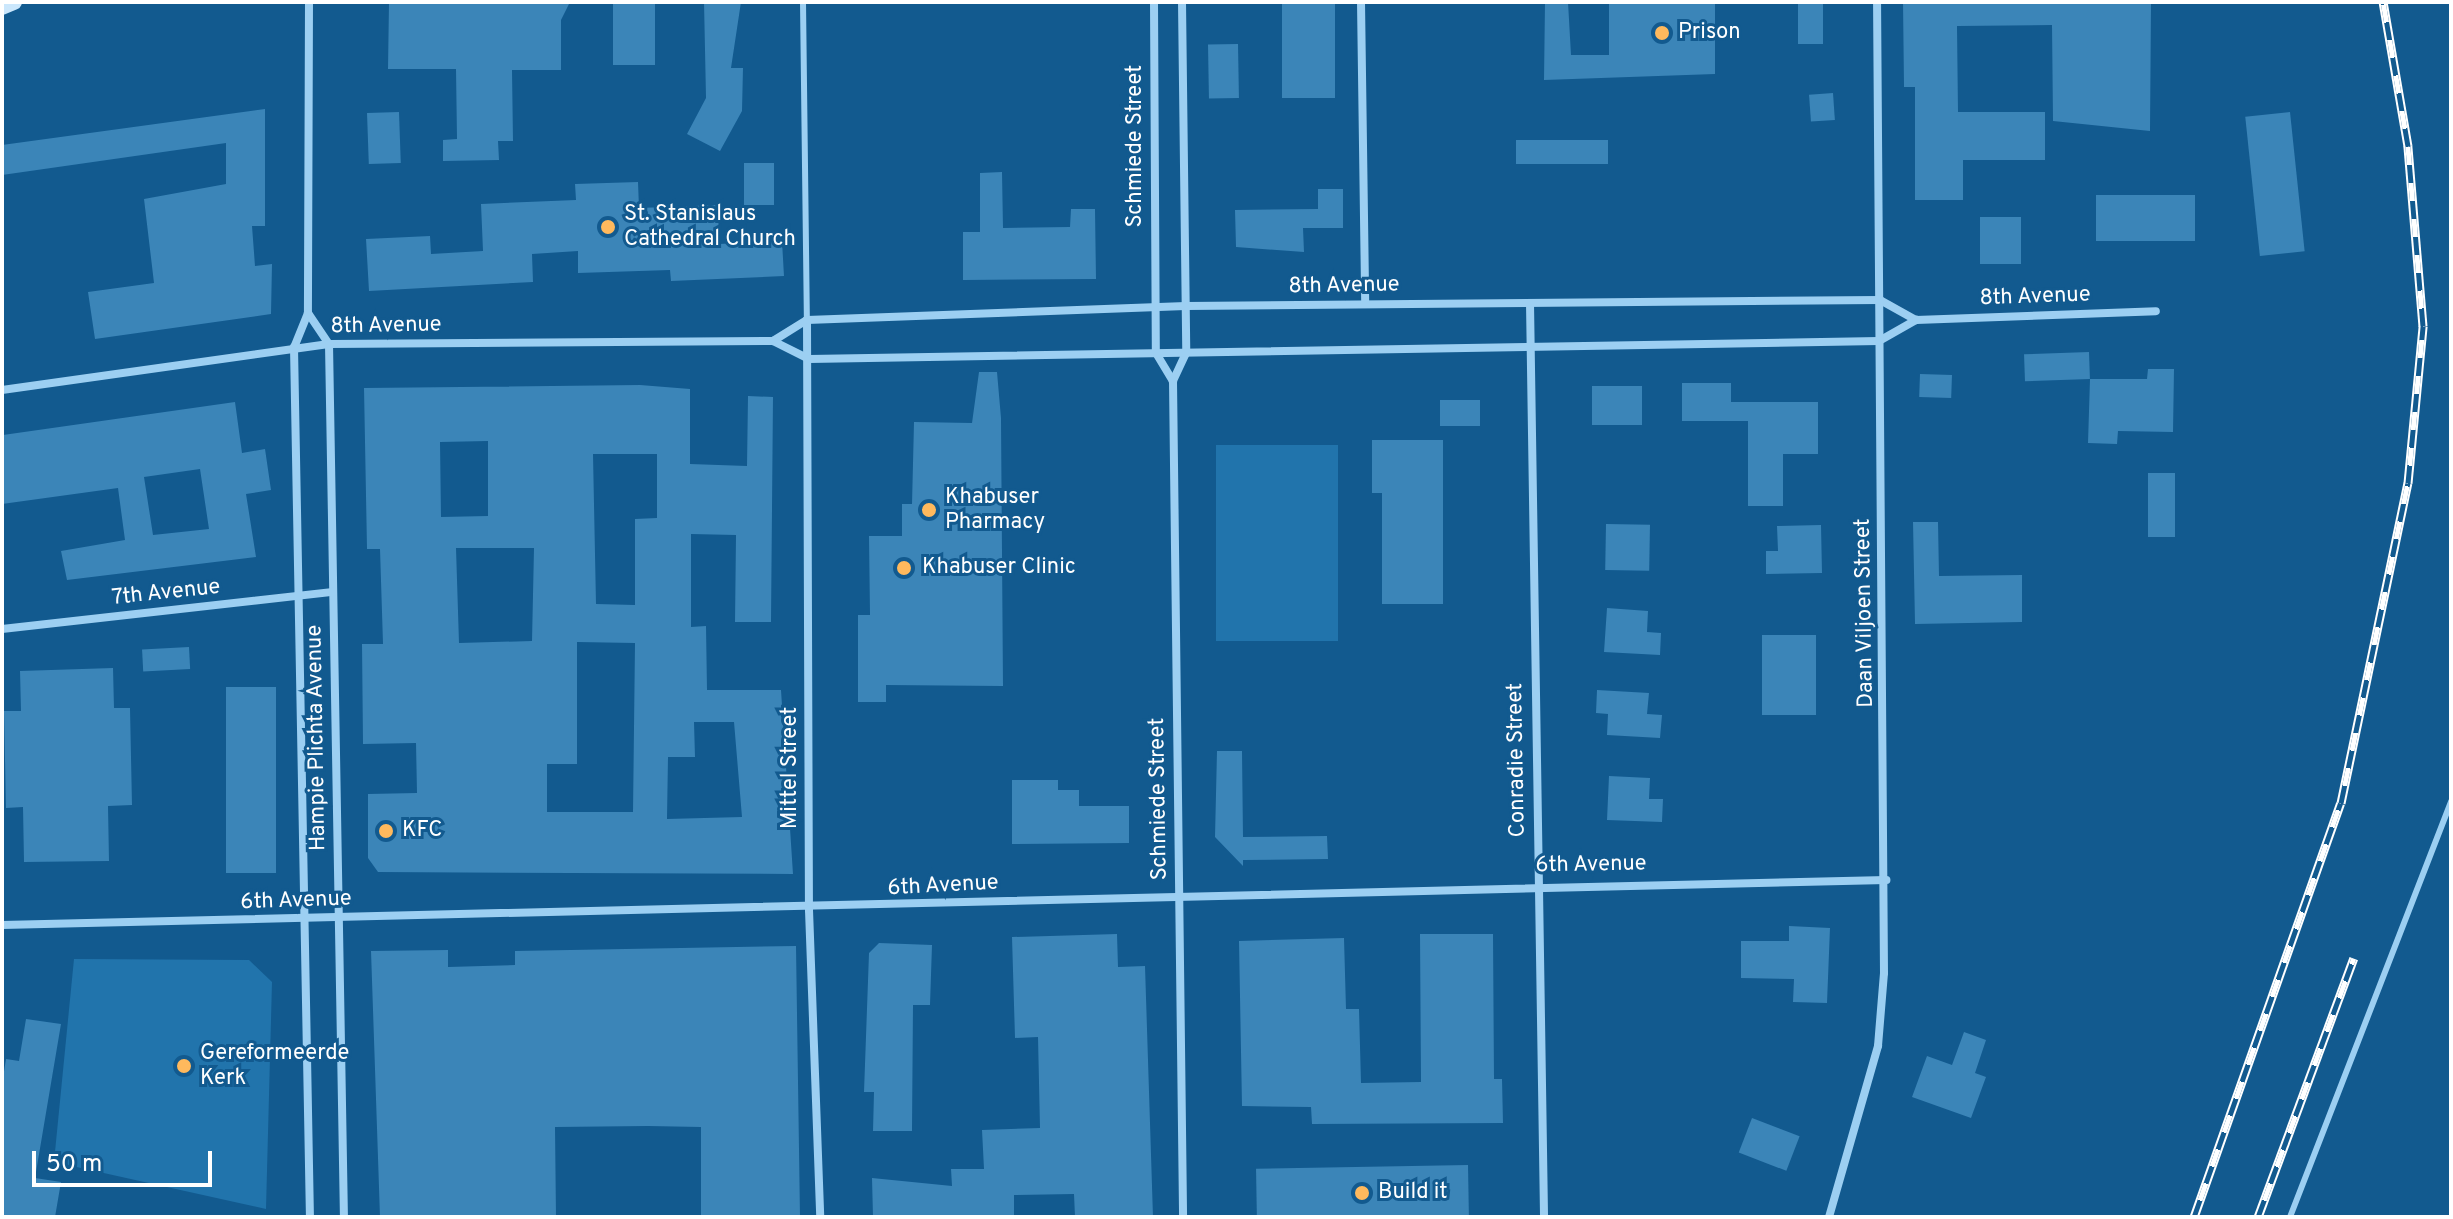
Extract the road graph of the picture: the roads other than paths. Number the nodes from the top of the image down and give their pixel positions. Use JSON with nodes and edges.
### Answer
{"nodes":[{"id":1,"x":14,"y":2,"type":"edge"},
{"id":2,"x":309,"y":2,"type":"edge"},
{"id":3,"x":803,"y":2,"type":"edge"},
{"id":4,"x":1154,"y":2,"type":"edge"},
{"id":5,"x":1182,"y":2,"type":"edge"},
{"id":6,"x":1361,"y":2,"type":"edge"},
{"id":7,"x":1877,"y":2,"type":"edge"},
{"id":8,"x":2,"y":7,"type":"edge"},
{"id":9,"x":1880,"y":300,"type":"junction"},
{"id":10,"x":1530,"y":303,"type":"junction"},
{"id":11,"x":1365,"y":304,"type":"junction"},
{"id":12,"x":1186,"y":306,"type":"junction"},
{"id":13,"x":1154,"y":308,"type":"junction"},
{"id":14,"x":2156,"y":311,"type":"dead end"},
{"id":15,"x":308,"y":313,"type":"junction"},
{"id":16,"x":807,"y":320,"type":"junction"},
{"id":17,"x":1916,"y":320,"type":"junction"},
{"id":18,"x":773,"y":341,"type":"junction"},
{"id":19,"x":1879,"y":341,"type":"junction"},
{"id":20,"x":329,"y":344,"type":"junction"},
{"id":21,"x":1531,"y":346,"type":"junction"},
{"id":22,"x":294,"y":347,"type":"junction"},
{"id":23,"x":1156,"y":353,"type":"junction"},
{"id":24,"x":1186,"y":353,"type":"junction"},
{"id":25,"x":809,"y":359,"type":"junction"},
{"id":26,"x":1173,"y":381,"type":"junction"},
{"id":27,"x":2,"y":390,"type":"edge"},
{"id":28,"x":333,"y":592,"type":"junction"},
{"id":29,"x":299,"y":596,"type":"junction"},
{"id":30,"x":2,"y":629,"type":"edge"},
{"id":31,"x":2451,"y":801,"type":"edge"},
{"id":32,"x":1886,"y":880,"type":"junction"},
{"id":33,"x":1536,"y":884,"type":"junction"},
{"id":34,"x":1178,"y":893,"type":"junction"},
{"id":35,"x":809,"y":910,"type":"junction"},
{"id":36,"x":337,"y":917,"type":"junction"},
{"id":37,"x":303,"y":919,"type":"junction"},
{"id":38,"x":2,"y":925,"type":"edge"},
{"id":39,"x":310,"y":1217,"type":"edge"},
{"id":40,"x":344,"y":1217,"type":"edge"},
{"id":41,"x":820,"y":1217,"type":"edge"},
{"id":42,"x":1183,"y":1217,"type":"edge"},
{"id":43,"x":1544,"y":1217,"type":"edge"},
{"id":44,"x":1829,"y":1217,"type":"edge"},
{"id":45,"x":2290,"y":1217,"type":"edge"}],
"edges":[{"from":1,"to":8,"type":"main road"},
{"from":2,"to":15,"type":"street","name":"Hampie Plichta Avenue"},
{"from":3,"to":16,"type":"lane"},
{"from":4,"to":13,"type":"street","name":"Schmiede Street"},
{"from":5,"to":12,"type":"street","name":"Schmiede Street"},
{"from":6,"to":11,"type":"street"},
{"from":7,"to":9,"type":"street","name":"Daan Viljoen Street"},
{"from":9,"to":10,"type":"street","name":"8th Avenue"},
{"from":9,"to":17,"type":"street","name":"8th Avenue"},
{"from":9,"to":19,"type":"street","name":"Daan Viljoen Street"},
{"from":10,"to":11,"type":"street","name":"8th Avenue"},
{"from":10,"to":21,"type":"street","name":"Conradie Street"},
{"from":11,"to":12,"type":"street","name":"8th Avenue"},
{"from":12,"to":13,"type":"street","name":"8th Avenue"},
{"from":12,"to":24,"type":"street","name":"Schmiede Street"},
{"from":13,"to":16,"type":"street","name":"8th Avenue"},
{"from":13,"to":23,"type":"street","name":"Schmiede Street"},
{"from":14,"to":17,"type":"street","name":"8th Avenue"},
{"from":15,"to":20,"type":"street"},
{"from":15,"to":22,"type":"street","name":"Hampie Plichta Avenue"},
{"from":16,"to":18,"type":"street","name":"8th Avenue"},
{"from":16,"to":25,"type":"street","name":"Mittel Street"},
{"from":17,"to":19,"type":"street","name":"8th Avenue"},
{"from":18,"to":20,"type":"street","name":"8th Avenue"},
{"from":18,"to":25,"type":"street","name":"8th Avenue"},
{"from":19,"to":21,"type":"street","name":"8th Avenue"},
{"from":19,"to":32,"type":"street","name":"Daan Viljoen Street"},
{"from":20,"to":22,"type":"street","name":"8th Avenue"},
{"from":20,"to":28,"type":"street","name":"Hampie Plichta Avenue"},
{"from":21,"to":24,"type":"street","name":"8th Avenue"},
{"from":21,"to":33,"type":"street","name":"Conradie Street"},
{"from":22,"to":27,"type":"street","name":"8th Avenue"},
{"from":22,"to":29,"type":"street","name":"Hampie Plichta Avenue"},
{"from":23,"to":24,"type":"street","name":"8th Avenue"},
{"from":23,"to":25,"type":"street","name":"8th Avenue"},
{"from":23,"to":26,"type":"street","name":"Schmiede Street"},
{"from":24,"to":26,"type":"street","name":"Schmiede Street"},
{"from":25,"to":35,"type":"street","name":"Mittel Street"},
{"from":26,"to":34,"type":"street","name":"Schmiede Street"},
{"from":28,"to":29,"type":"street","name":"7th Avenue"},
{"from":28,"to":36,"type":"street","name":"Hampie Plichta Avenue"},
{"from":29,"to":30,"type":"street","name":"7th Avenue"},
{"from":29,"to":37,"type":"street","name":"Hampie Plichta Avenue"},
{"from":31,"to":45,"type":"lane"},
{"from":32,"to":33,"type":"street","name":"6th Avenue"},
{"from":32,"to":44,"type":"street","name":"Daan Viljoen Street"},
{"from":33,"to":34,"type":"street","name":"6th Avenue"},
{"from":33,"to":43,"type":"street","name":"Conradie Street"},
{"from":34,"to":35,"type":"street","name":"6th Avenue"},
{"from":34,"to":42,"type":"street","name":"Schmiede Street"},
{"from":35,"to":36,"type":"street","name":"6th Avenue"},
{"from":35,"to":41,"type":"street","name":"Mittel Street"},
{"from":36,"to":37,"type":"street","name":"6th Avenue"},
{"from":36,"to":40,"type":"street","name":"Hampie Plichta Avenue"},
{"from":37,"to":38,"type":"street","name":"6th Avenue"},
{"from":37,"to":39,"type":"street","name":"Hampie Plichta Avenue"}]}
